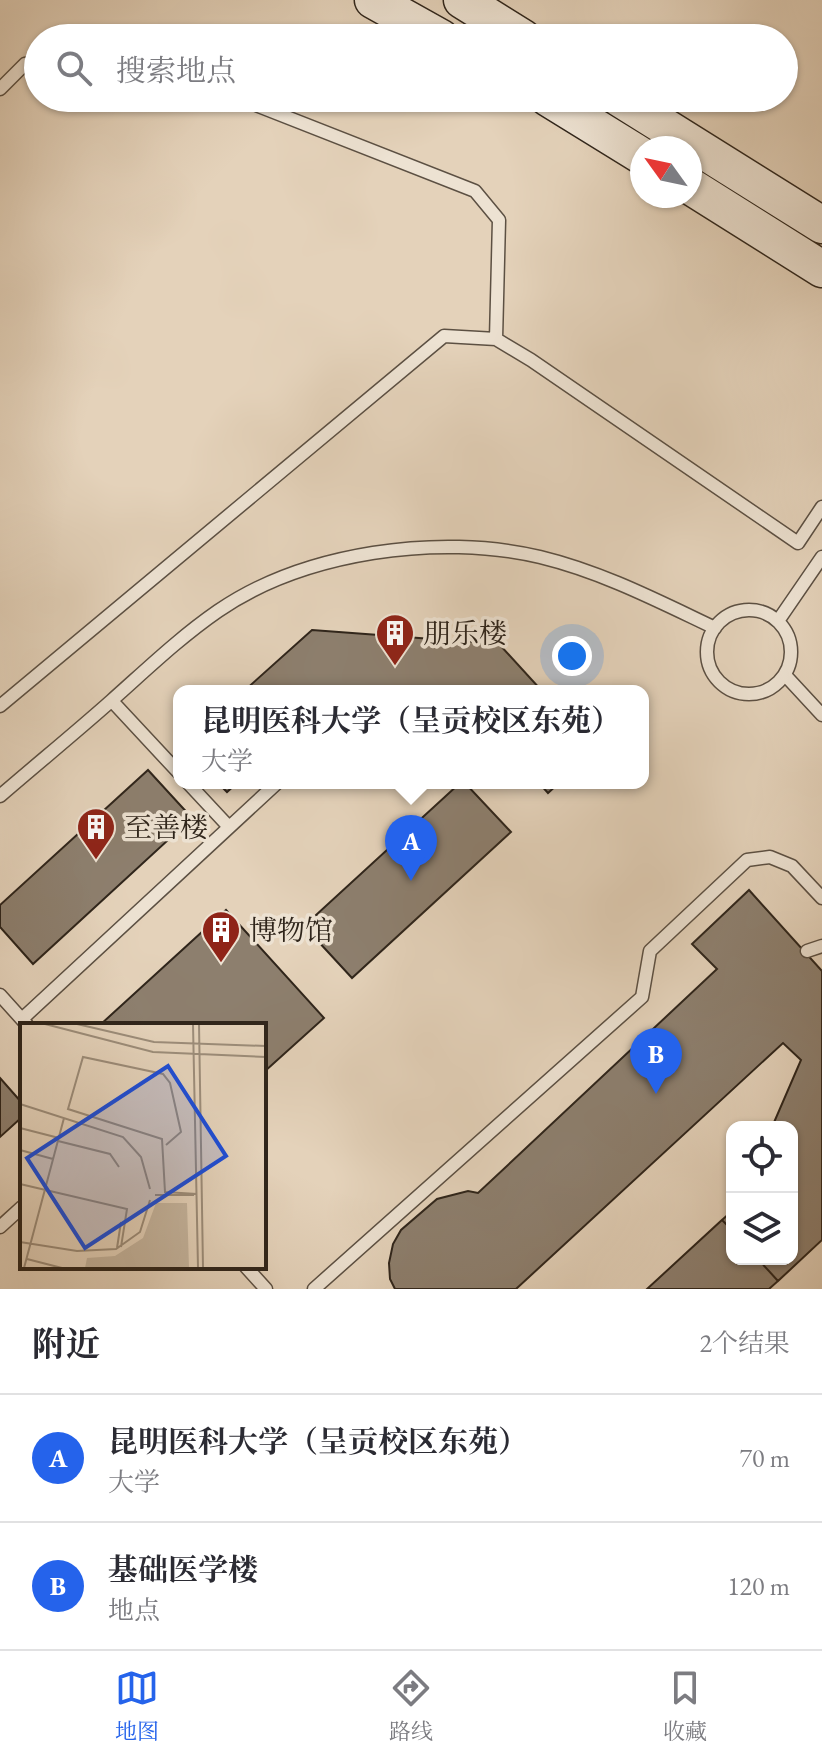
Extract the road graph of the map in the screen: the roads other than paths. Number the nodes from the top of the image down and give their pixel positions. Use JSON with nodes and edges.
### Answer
{"nodes":[{"id":1,"x":373,"y":0,"type":"edge"},
{"id":2,"x":462,"y":0,"type":"edge"},
{"id":3,"x":416,"y":24,"type":"edge"},
{"id":4,"x":501,"y":24,"type":"edge"},
{"id":5,"x":24,"y":65,"type":"edge"},
{"id":6,"x":0,"y":89,"type":"edge"},
{"id":7,"x":274,"y":112,"type":"edge"},
{"id":8,"x":571,"y":112,"type":"edge"},
{"id":9,"x":641,"y":112,"type":"edge"},
{"id":10,"x":630,"y":149,"type":"edge"},
{"id":11,"x":702,"y":194,"type":"edge"},
{"id":12,"x":822,"y":225,"type":"edge"},
{"id":13,"x":822,"y":269,"type":"edge"},
{"id":14,"x":496,"y":339,"type":"junction"},
{"id":15,"x":822,"y":507,"type":"edge"},
{"id":16,"x":822,"y":557,"type":"edge"},
{"id":17,"x":778,"y":621,"type":"junction"},
{"id":18,"x":715,"y":628,"type":"junction"},
{"id":19,"x":785,"y":675,"type":"junction"},
{"id":20,"x":112,"y":701,"type":"junction"},
{"id":21,"x":0,"y":706,"type":"edge"},
{"id":22,"x":822,"y":715,"type":"edge"},
{"id":23,"x":173,"y":767,"type":"edge"},
{"id":24,"x":194,"y":789,"type":"edge"},
{"id":25,"x":270,"y":789,"type":"edge"},
{"id":26,"x":0,"y":796,"type":"edge"},
{"id":27,"x":229,"y":827,"type":"junction"},
{"id":28,"x":822,"y":898,"type":"edge"},
{"id":29,"x":822,"y":946,"type":"edge"},
{"id":30,"x":807,"y":951,"type":"dead end"},
{"id":31,"x":3,"y":1004,"type":"edge"},
{"id":32,"x":24,"y":1022,"type":"edge"},
{"id":33,"x":20,"y":1209,"type":"edge"},
{"id":34,"x":0,"y":1227,"type":"edge"},
{"id":35,"x":248,"y":1269,"type":"edge"},
{"id":36,"x":266,"y":1289,"type":"edge"},
{"id":37,"x":314,"y":1289,"type":"edge"}],
"edges":[{"from":1,"to":3,"type":"street"},
{"from":2,"to":4,"type":"street"},
{"from":5,"to":6,"type":"lane"},
{"from":7,"to":14,"type":"lane"},
{"from":8,"to":10,"type":"street"},
{"from":9,"to":12,"type":"street"},
{"from":11,"to":13,"type":"street"},
{"from":14,"to":15,"type":"lane"},
{"from":14,"to":21,"type":"lane"},
{"from":16,"to":17,"type":"lane"},
{"from":17,"to":18,"type":"lane"},
{"from":17,"to":19,"type":"lane"},
{"from":18,"to":19,"type":"lane"},
{"from":18,"to":20,"type":"lane"},
{"from":19,"to":22,"type":"lane"},
{"from":20,"to":23,"type":"lane"},
{"from":20,"to":26,"type":"lane"},
{"from":24,"to":27,"type":"lane"},
{"from":25,"to":27,"type":"lane"},
{"from":27,"to":32,"type":"lane"},
{"from":28,"to":37,"type":"lane"},
{"from":29,"to":30,"type":"lane"},
{"from":31,"to":32,"type":"lane"},
{"from":33,"to":34,"type":"lane"},
{"from":35,"to":36,"type":"lane"}]}
